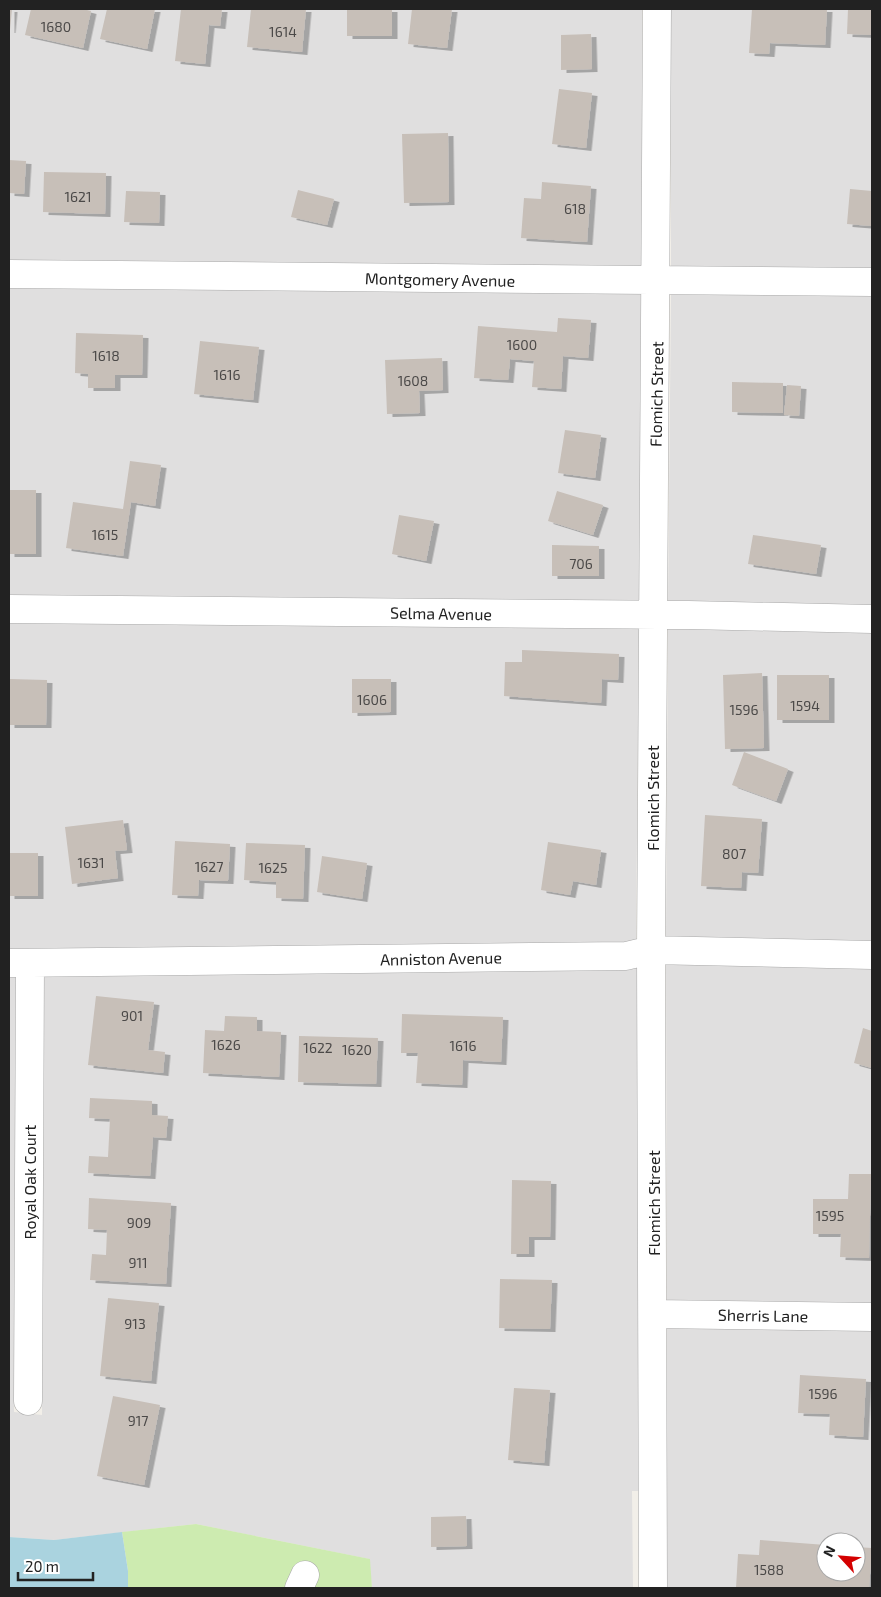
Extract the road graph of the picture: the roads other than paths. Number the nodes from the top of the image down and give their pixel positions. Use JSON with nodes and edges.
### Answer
{"nodes":[{"id":1,"x":657,"y":9,"type":"edge"},
{"id":2,"x":9,"y":274,"type":"edge"},
{"id":3,"x":657,"y":281,"type":"junction"},
{"id":4,"x":872,"y":282,"type":"edge"},
{"id":5,"x":9,"y":608,"type":"edge"},
{"id":6,"x":654,"y":616,"type":"junction"},
{"id":7,"x":872,"y":619,"type":"edge"},
{"id":8,"x":651,"y":950,"type":"junction"},
{"id":9,"x":872,"y":955,"type":"edge"},
{"id":10,"x":20,"y":963,"type":"edge"},
{"id":11,"x":653,"y":1314,"type":"junction"},
{"id":12,"x":872,"y":1317,"type":"edge"},
{"id":13,"x":28,"y":1401,"type":"dead end"},
{"id":14,"x":654,"y":1588,"type":"edge"}],
"edges":[{"from":1,"to":3,"type":"street","name":"Flomich Street"},
{"from":2,"to":3,"type":"street","name":"Montgomery Avenue"},
{"from":3,"to":4,"type":"street","name":"Montgomery Avenue"},
{"from":3,"to":6,"type":"street","name":"Flomich Street"},
{"from":5,"to":6,"type":"street","name":"Selma Avenue"},
{"from":6,"to":7,"type":"street","name":"Selma Avenue"},
{"from":6,"to":8,"type":"street","name":"Flomich Street"},
{"from":8,"to":9,"type":"street","name":"Anniston Avenue"},
{"from":8,"to":10,"type":"street","name":"Anniston Avenue"},
{"from":8,"to":11,"type":"street","name":"Flomich Street"},
{"from":10,"to":13,"type":"street","name":"Royal Oak Court"},
{"from":11,"to":12,"type":"street","name":"Sherris Lane"},
{"from":11,"to":14,"type":"street","name":"Flomich Street"}]}
